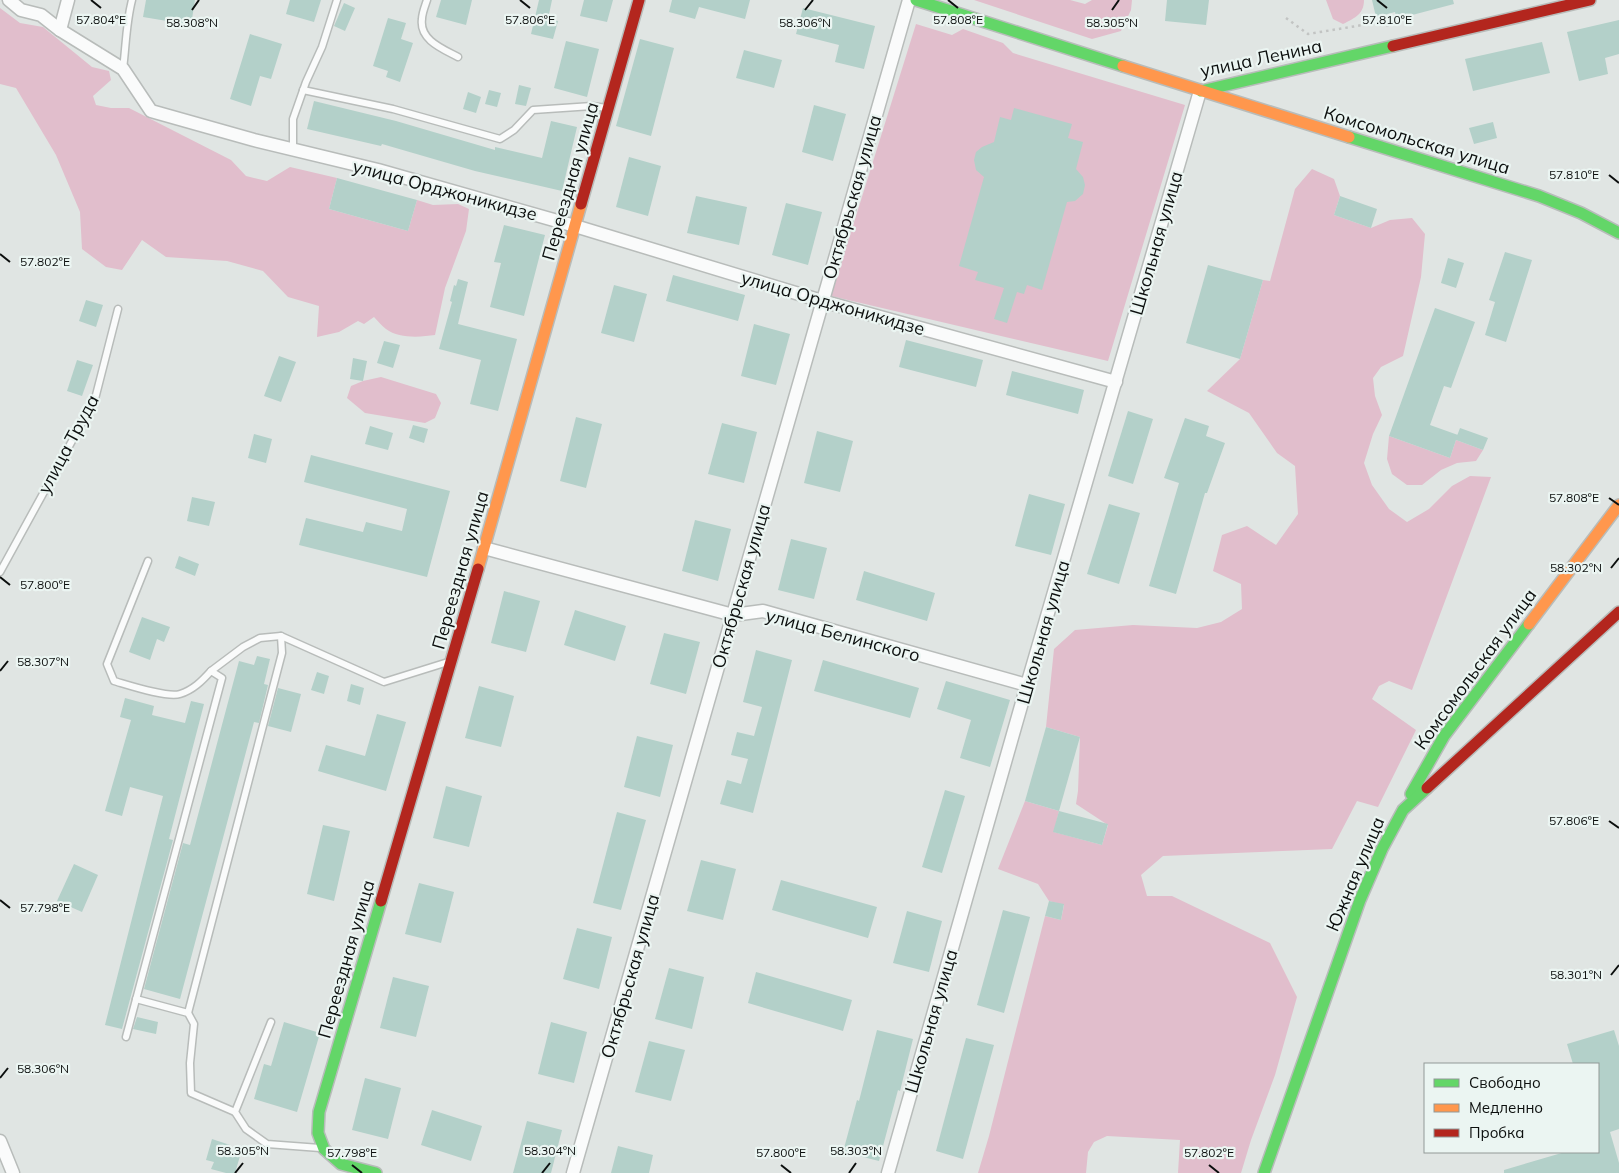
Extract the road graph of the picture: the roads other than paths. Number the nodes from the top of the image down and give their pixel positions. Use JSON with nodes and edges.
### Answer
{"nodes":[{"id":1,"x":9,"y":0,"type":"edge"},
{"id":2,"x":68,"y":0,"type":"edge"},
{"id":3,"x":132,"y":0,"type":"edge"},
{"id":4,"x":337,"y":0,"type":"edge"},
{"id":5,"x":427,"y":0,"type":"edge"},
{"id":6,"x":639,"y":0,"type":"edge"},
{"id":7,"x":909,"y":0,"type":"edge"},
{"id":8,"x":916,"y":0,"type":"edge"},
{"id":9,"x":1590,"y":0,"type":"edge"},
{"id":10,"x":60,"y":30,"type":"junction"},
{"id":11,"x":458,"y":57,"type":"dead end"},
{"id":12,"x":123,"y":69,"type":"junction"},
{"id":13,"x":303,"y":90,"type":"junction"},
{"id":14,"x":1200,"y":91,"type":"junction"},
{"id":15,"x":608,"y":108,"type":"junction"},
{"id":16,"x":293,"y":150,"type":"junction"},
{"id":17,"x":576,"y":226,"type":"junction"},
{"id":18,"x":1619,"y":233,"type":"edge"},
{"id":19,"x":822,"y":301,"type":"junction"},
{"id":20,"x":118,"y":309,"type":"dead end"},
{"id":21,"x":1116,"y":382,"type":"junction"},
{"id":22,"x":1619,"y":505,"type":"edge"},
{"id":23,"x":484,"y":548,"type":"junction"},
{"id":24,"x":148,"y":561,"type":"dead end"},
{"id":25,"x":0,"y":572,"type":"edge"},
{"id":26,"x":1619,"y":612,"type":"edge"},
{"id":27,"x":733,"y":615,"type":"junction"},
{"id":28,"x":281,"y":636,"type":"junction"},
{"id":29,"x":452,"y":661,"type":"junction"},
{"id":30,"x":211,"y":671,"type":"junction"},
{"id":31,"x":1027,"y":686,"type":"junction"},
{"id":32,"x":1403,"y":810,"type":"junction"},
{"id":33,"x":136,"y":999,"type":"junction"},
{"id":34,"x":188,"y":1013,"type":"junction"},
{"id":35,"x":271,"y":1022,"type":"dead end"},
{"id":36,"x":126,"y":1037,"type":"dead end"},
{"id":37,"x":235,"y":1112,"type":"junction"},
{"id":38,"x":0,"y":1141,"type":"edge"},
{"id":39,"x":324,"y":1149,"type":"junction"},
{"id":40,"x":13,"y":1173,"type":"edge"},
{"id":41,"x":376,"y":1173,"type":"edge"},
{"id":42,"x":573,"y":1173,"type":"edge"},
{"id":43,"x":888,"y":1173,"type":"edge"},
{"id":44,"x":1264,"y":1173,"type":"edge"}],
"edges":[{"from":1,"to":10,"type":"street","name":"улица Орджоникидзе"},
{"from":2,"to":10,"type":"street"},
{"from":3,"to":12,"type":"lane"},
{"from":4,"to":13,"type":"lane"},
{"from":5,"to":11,"type":"lane"},
{"from":6,"to":15,"type":"main road","name":"Переездная улица"},
{"from":7,"to":19,"type":"street","name":"Октябрьская улица"},
{"from":8,"to":14,"type":"main road","name":"улица Ленина"},
{"from":9,"to":14,"type":"main road","name":"улица Ленина"},
{"from":10,"to":12,"type":"street","name":"улица Орджоникидзе"},
{"from":12,"to":16,"type":"street","name":"улица Орджоникидзе"},
{"from":13,"to":15,"type":"lane"},
{"from":13,"to":16,"type":"lane"},
{"from":14,"to":18,"type":"main road","name":"Комсомольская улица"},
{"from":14,"to":21,"type":"street","name":"Школьная улица"},
{"from":15,"to":17,"type":"main road","name":"Переездная улица"},
{"from":16,"to":17,"type":"street","name":"улица Орджоникидзе"},
{"from":17,"to":19,"type":"street","name":"улица Орджоникидзе"},
{"from":17,"to":23,"type":"main road","name":"Переездная улица"},
{"from":19,"to":21,"type":"street","name":"улица Орджоникидзе"},
{"from":19,"to":27,"type":"street","name":"Октябрьская улица"},
{"from":20,"to":25,"type":"lane","name":"улица Труда"},
{"from":21,"to":31,"type":"street","name":"Школьная улица"},
{"from":22,"to":32,"type":"main road","name":"Комсомольская улица"},
{"from":23,"to":27,"type":"street","name":"улица Белинского"},
{"from":23,"to":29,"type":"main road","name":"Переездная улица"},
{"from":24,"to":30,"type":"lane"},
{"from":26,"to":32,"type":"main road","name":"Южная улица"},
{"from":27,"to":31,"type":"street","name":"улица Белинского"},
{"from":27,"to":42,"type":"street","name":"Октябрьская улица"},
{"from":28,"to":29,"type":"lane"},
{"from":28,"to":30,"type":"lane"},
{"from":28,"to":34,"type":"lane"},
{"from":29,"to":39,"type":"main road","name":"Переездная улица"},
{"from":30,"to":33,"type":"lane"},
{"from":31,"to":43,"type":"street","name":"Школьная улица"},
{"from":32,"to":44,"type":"main road","name":"Южная улица"},
{"from":33,"to":34,"type":"lane"},
{"from":33,"to":36,"type":"lane"},
{"from":34,"to":37,"type":"lane"},
{"from":35,"to":37,"type":"lane"},
{"from":37,"to":39,"type":"lane"},
{"from":38,"to":40,"type":"street"},
{"from":39,"to":41,"type":"main road"}]}
